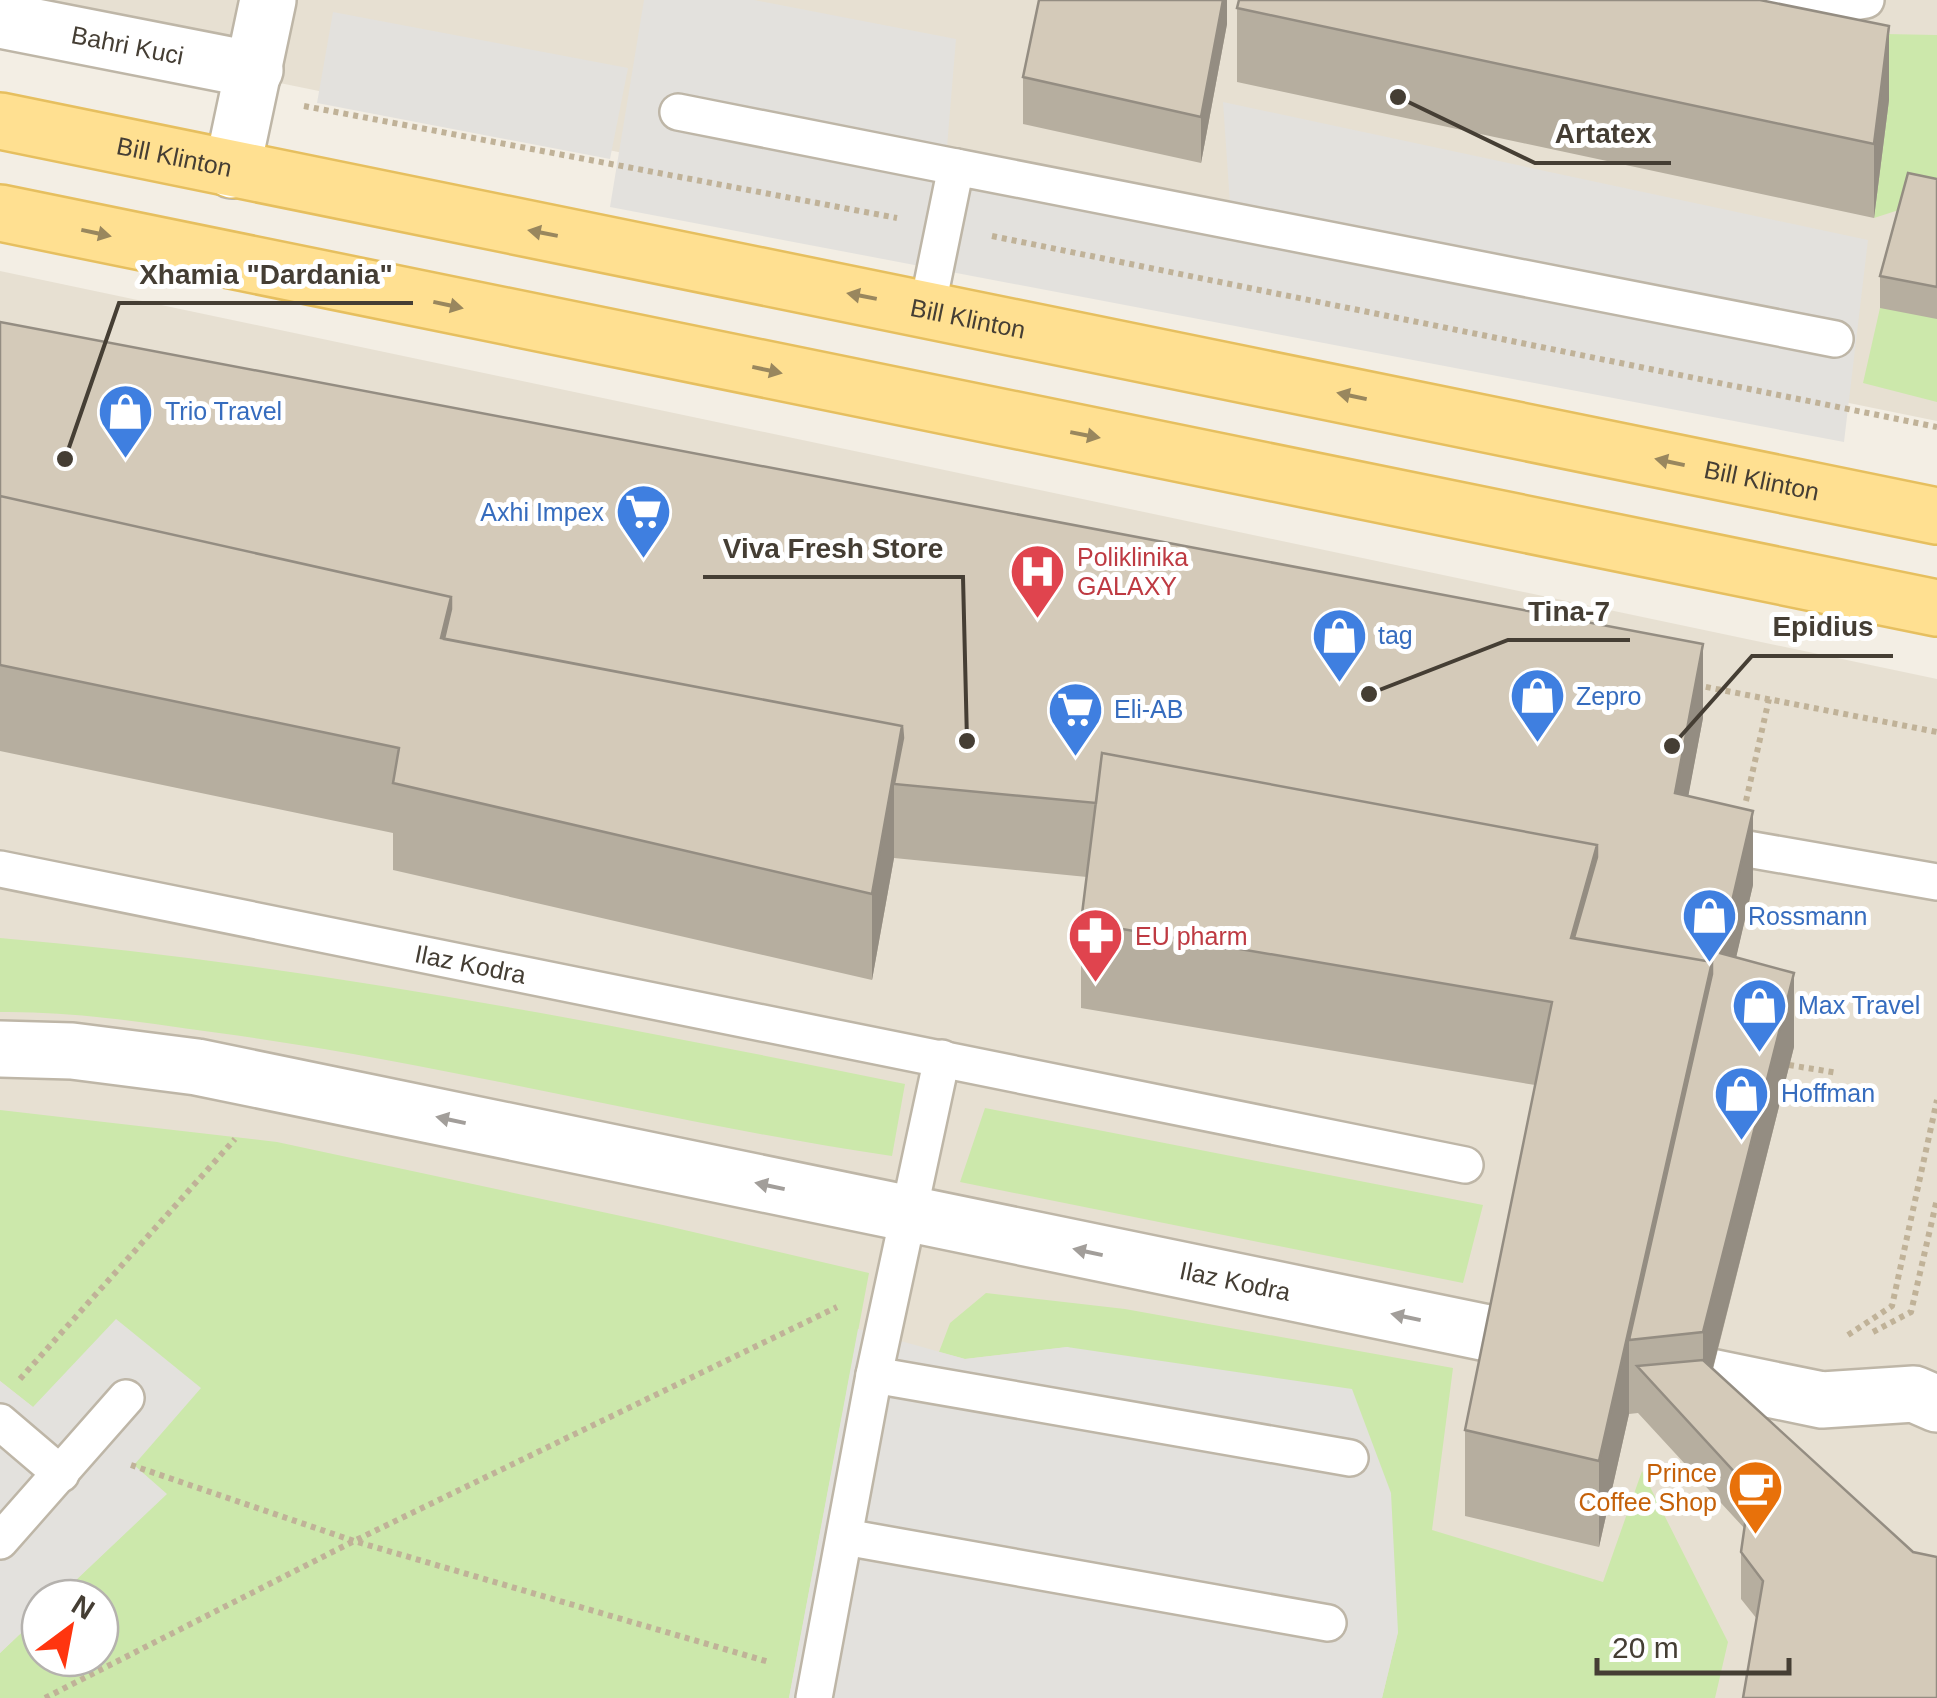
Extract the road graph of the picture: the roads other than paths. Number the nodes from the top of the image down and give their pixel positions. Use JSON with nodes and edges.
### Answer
{"nodes":[{"id":1,"x":268,"y":0,"type":"edge"},
{"id":2,"x":1866,"y":0,"type":"edge"},
{"id":3,"x":0,"y":20,"type":"edge"},
{"id":4,"x":1736,"y":21,"type":"edge"},
{"id":5,"x":255,"y":70,"type":"junction"},
{"id":6,"x":678,"y":112,"type":"dead end"},
{"id":7,"x":0,"y":121,"type":"edge"},
{"id":8,"x":956,"y":167,"type":"junction"},
{"id":9,"x":232,"y":170,"type":"junction"},
{"id":10,"x":0,"y":213,"type":"edge"},
{"id":11,"x":927,"y":310,"type":"junction"},
{"id":12,"x":1835,"y":339,"type":"dead end"},
{"id":13,"x":1937,"y":516,"type":"edge"},
{"id":14,"x":1937,"y":608,"type":"edge"},
{"id":15,"x":1736,"y":847,"type":"edge"},
{"id":16,"x":0,"y":869,"type":"edge"},
{"id":17,"x":1937,"y":882,"type":"edge"},
{"id":18,"x":0,"y":1049,"type":"edge"},
{"id":19,"x":942,"y":1058,"type":"junction"},
{"id":20,"x":1464,"y":1165,"type":"dead end"},
{"id":21,"x":903,"y":1232,"type":"junction"},
{"id":22,"x":1502,"y":1336,"type":"edge"},
{"id":23,"x":874,"y":1375,"type":"junction"},
{"id":24,"x":1710,"y":1377,"type":"edge"},
{"id":25,"x":1929,"y":1386,"type":"edge"},
{"id":26,"x":126,"y":1398,"type":"dead end"},
{"id":27,"x":0,"y":1422,"type":"edge"},
{"id":28,"x":1350,"y":1458,"type":"dead end"},
{"id":29,"x":72,"y":1462,"type":"junction"},
{"id":30,"x":845,"y":1538,"type":"junction"},
{"id":31,"x":0,"y":1540,"type":"edge"},
{"id":32,"x":1328,"y":1623,"type":"dead end"},
{"id":33,"x":816,"y":1688,"type":"edge"}],
"edges":[{"from":1,"to":5,"type":"street"},
{"from":2,"to":4,"type":"lane"},
{"from":3,"to":5,"type":"street","name":"Bahri Kuci"},
{"from":5,"to":9,"type":"street"},
{"from":6,"to":8,"type":"lane"},
{"from":7,"to":9,"type":"main road","name":"Bill Klinton"},
{"from":8,"to":11,"type":"lane"},
{"from":8,"to":12,"type":"lane"},
{"from":11,"to":9,"type":"main road","name":"Bill Klinton","one_way":true},
{"from":10,"to":14,"type":"main road","one_way":true},
{"from":13,"to":11,"type":"main road","name":"Bill Klinton","one_way":true},
{"from":15,"to":17,"type":"lane"},
{"from":16,"to":19,"type":"lane","name":"Ilaz Kodra"},
{"from":21,"to":18,"type":"street","name":"Ilaz Kodra","one_way":true},
{"from":19,"to":20,"type":"lane","name":"Ilaz Kodra"},
{"from":19,"to":21,"type":"lane"},
{"from":22,"to":21,"type":"street","name":"Ilaz Kodra","one_way":true},
{"from":21,"to":23,"type":"lane"},
{"from":23,"to":28,"type":"lane"},
{"from":23,"to":30,"type":"lane"},
{"from":24,"to":25,"type":"street"},
{"from":26,"to":29,"type":"lane"},
{"from":27,"to":29,"type":"lane"},
{"from":29,"to":31,"type":"lane"},
{"from":30,"to":32,"type":"lane"},
{"from":30,"to":33,"type":"lane"}]}
